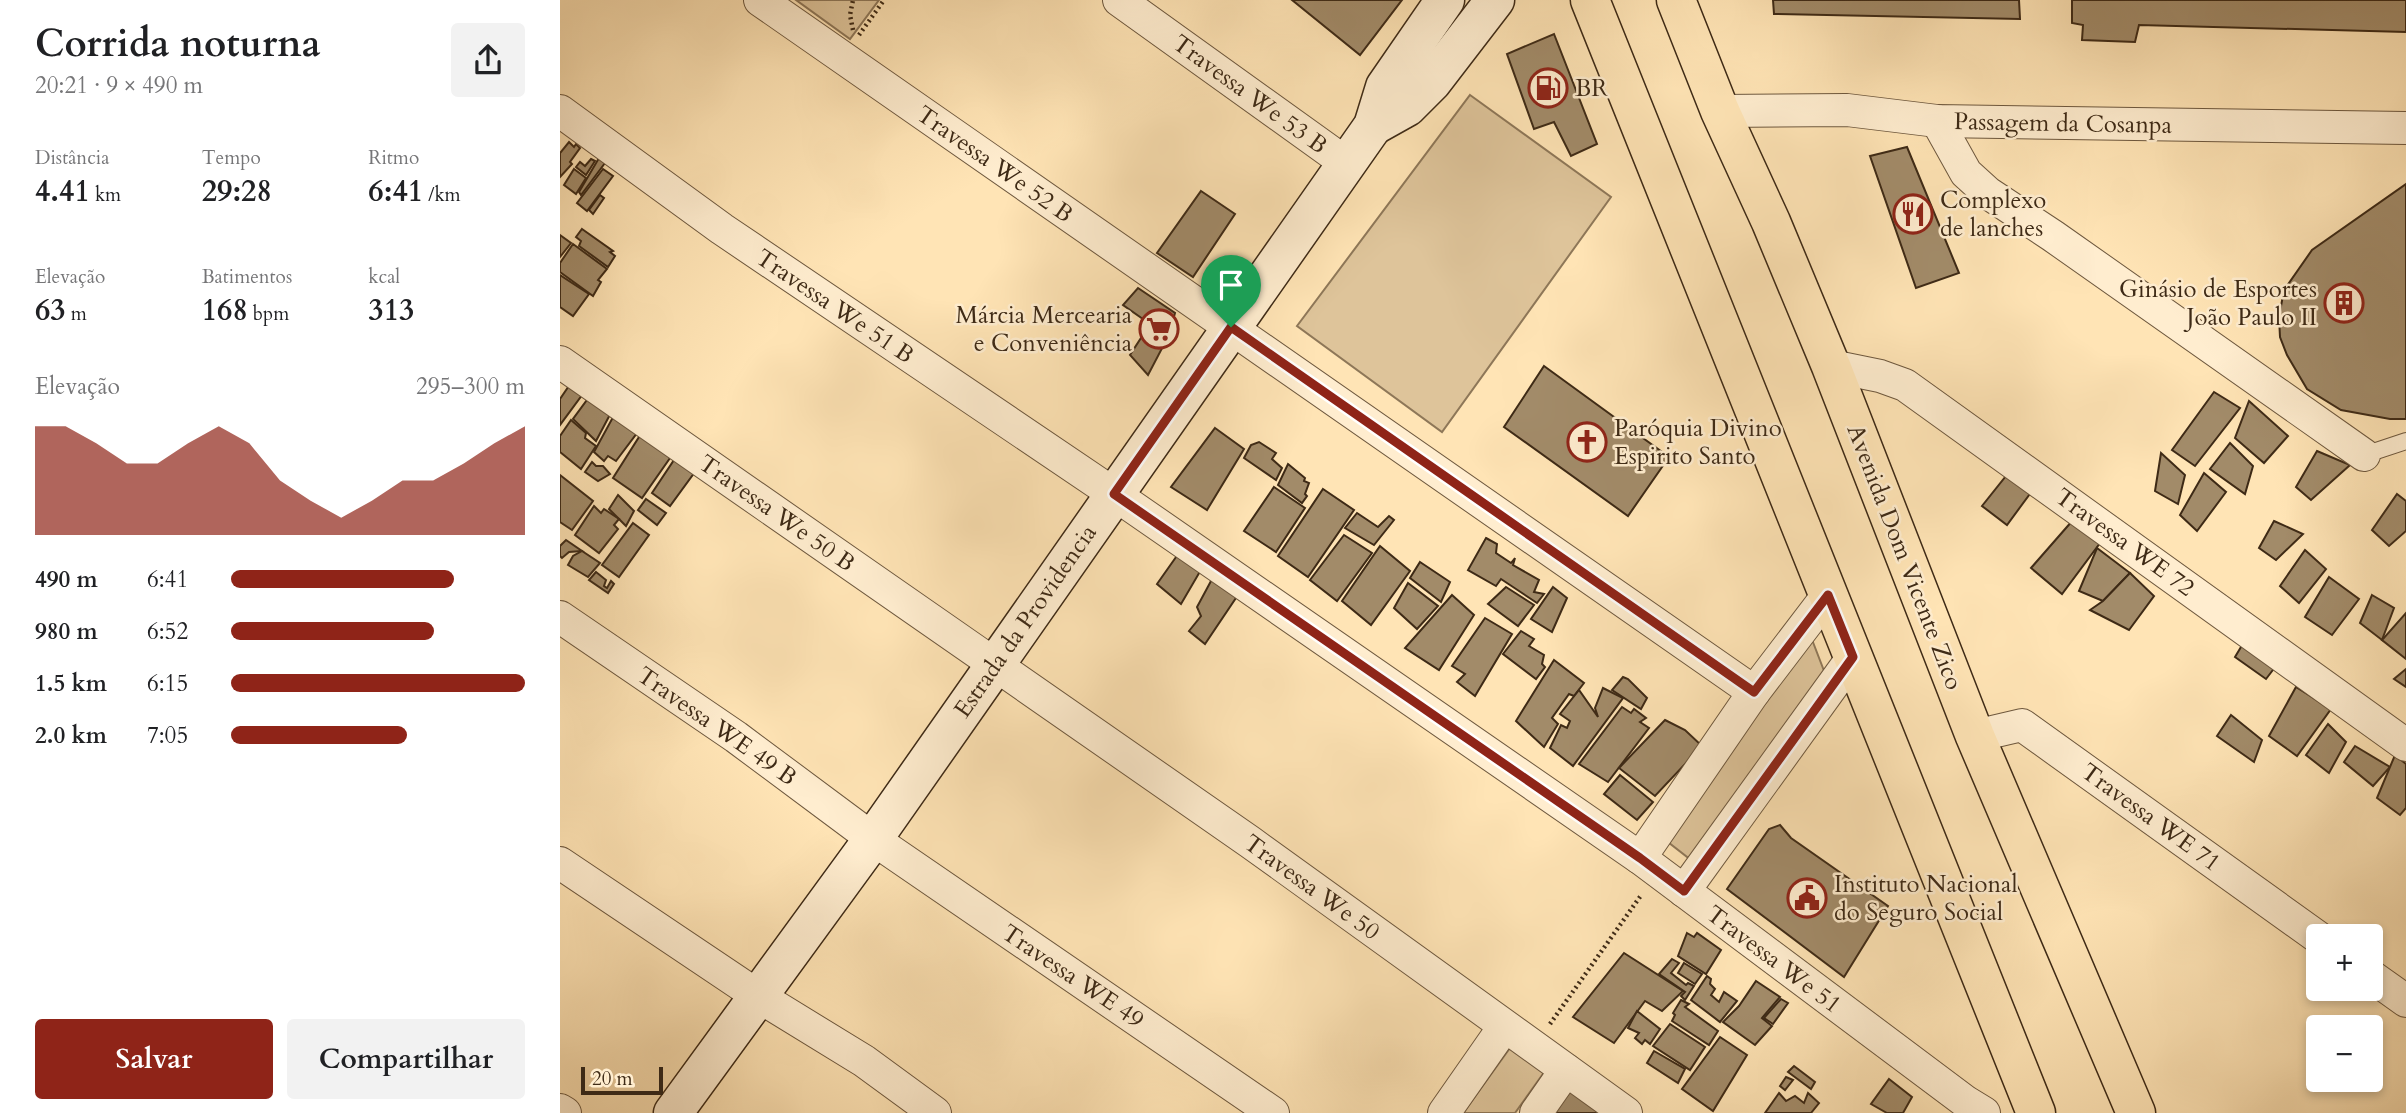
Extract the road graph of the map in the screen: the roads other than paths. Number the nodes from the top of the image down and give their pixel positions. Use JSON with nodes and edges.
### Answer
{"nodes":[{"id":1,"x":760,"y":0,"type":"edge"},
{"id":2,"x":1119,"y":0,"type":"edge"},
{"id":3,"x":1445,"y":0,"type":"edge"},
{"id":4,"x":1495,"y":0,"type":"edge"},
{"id":5,"x":1590,"y":0,"type":"edge"},
{"id":6,"x":1676,"y":0,"type":"edge"},
{"id":7,"x":560,"y":111,"type":"edge"},
{"id":8,"x":1720,"y":111,"type":"junction"},
{"id":9,"x":1937,"y":121,"type":"junction"},
{"id":10,"x":1373,"y":126,"type":"junction"},
{"id":11,"x":2406,"y":128,"type":"edge"},
{"id":12,"x":1346,"y":163,"type":"junction"},
{"id":13,"x":1231,"y":327,"type":"junction"},
{"id":14,"x":560,"y":362,"type":"edge"},
{"id":15,"x":1831,"y":366,"type":"junction"},
{"id":16,"x":2406,"y":440,"type":"edge"},
{"id":17,"x":2364,"y":455,"type":"joint"},
{"id":18,"x":1114,"y":494,"type":"junction"},
{"id":19,"x":1828,"y":595,"type":"junction"},
{"id":20,"x":560,"y":617,"type":"edge"},
{"id":21,"x":1853,"y":657,"type":"junction"},
{"id":22,"x":994,"y":665,"type":"junction"},
{"id":23,"x":1754,"y":692,"type":"junction"},
{"id":24,"x":1975,"y":736,"type":"junction"},
{"id":25,"x":2406,"y":745,"type":"edge"},
{"id":26,"x":873,"y":839,"type":"junction"},
{"id":27,"x":560,"y":863,"type":"edge"},
{"id":28,"x":1649,"y":865,"type":"junction"},
{"id":29,"x":1684,"y":891,"type":"junction"},
{"id":30,"x":2306,"y":929,"type":"edge"},
{"id":31,"x":2383,"y":984,"type":"edge"},
{"id":32,"x":758,"y":996,"type":"junction"},
{"id":33,"x":2406,"y":1001,"type":"edge"},
{"id":34,"x":1504,"y":1027,"type":"junction"},
{"id":35,"x":1566,"y":1070,"type":"junction"},
{"id":36,"x":560,"y":1110,"type":"edge"},
{"id":37,"x":565,"y":1113,"type":"edge"},
{"id":38,"x":673,"y":1113,"type":"edge"},
{"id":39,"x":935,"y":1113,"type":"edge"},
{"id":40,"x":1273,"y":1113,"type":"edge"},
{"id":41,"x":1444,"y":1113,"type":"edge"},
{"id":42,"x":1536,"y":1113,"type":"edge"},
{"id":43,"x":1626,"y":1113,"type":"edge"},
{"id":44,"x":1984,"y":1113,"type":"edge"},
{"id":45,"x":2036,"y":1113,"type":"edge"},
{"id":46,"x":2136,"y":1113,"type":"edge"}],
"edges":[{"from":1,"to":13,"type":"street","name":"Travessa We 52 B"},
{"from":2,"to":12,"type":"street","name":"Travessa We 53 B"},
{"from":3,"to":10,"type":"main road","name":"Estrada da Providencia"},
{"from":4,"to":10,"type":"main road","name":"Estrada da Providencia"},
{"from":5,"to":19,"type":"main road"},
{"from":6,"to":8,"type":"main road","name":"Avenida Dom Vicente Zico"},
{"from":7,"to":18,"type":"street","name":"Travessa We 51 B"},
{"from":8,"to":9,"type":"street","name":"Passagem da Cosanpa"},
{"from":8,"to":15,"type":"main road","name":"Avenida Dom Vicente Zico"},
{"from":9,"to":11,"type":"street","name":"Passagem da Cosanpa"},
{"from":9,"to":17,"type":"street"},
{"from":10,"to":12,"type":"main road","name":"Estrada da Providencia"},
{"from":12,"to":13,"type":"main road","name":"Estrada da Providencia"},
{"from":13,"to":18,"type":"main road","name":"Estrada da Providencia"},
{"from":13,"to":23,"type":"street","name":"Travessa We 52 B"},
{"from":14,"to":22,"type":"street","name":"Travessa We 50 B"},
{"from":15,"to":24,"type":"main road","name":"Avenida Dom Vicente Zico"},
{"from":15,"to":25,"type":"street","name":"Travessa WE 72"},
{"from":16,"to":17,"type":"lane"},
{"from":18,"to":22,"type":"main road","name":"Estrada da Providencia"},
{"from":18,"to":28,"type":"street","name":"Travessa We 51"},
{"from":19,"to":21,"type":"main road"},
{"from":19,"to":23,"type":"street"},
{"from":20,"to":26,"type":"street","name":"Travessa WE 49 B"},
{"from":21,"to":29,"type":"street"},
{"from":21,"to":45,"type":"main road"},
{"from":22,"to":26,"type":"main road","name":"Estrada da Providencia"},
{"from":22,"to":34,"type":"street","name":"Travessa We 50"},
{"from":23,"to":28,"type":"street"},
{"from":24,"to":30,"type":"street","name":"Travessa WE 71"},
{"from":24,"to":46,"type":"main road","name":"Avenida Dom Vicente Zico"},
{"from":26,"to":32,"type":"main road","name":"Estrada da Providencia"},
{"from":26,"to":40,"type":"street","name":"Travessa WE 49"},
{"from":27,"to":32,"type":"street"},
{"from":28,"to":29,"type":"street","name":"Travessa We 51"},
{"from":29,"to":44,"type":"street","name":"Travessa We 51"},
{"from":31,"to":33,"type":"street"},
{"from":32,"to":38,"type":"main road","name":"Estrada da Providencia"},
{"from":32,"to":39,"type":"street"},
{"from":34,"to":35,"type":"street","name":"Travessa We 50"},
{"from":34,"to":41,"type":"street"},
{"from":35,"to":42,"type":"street"},
{"from":35,"to":43,"type":"street","name":"Travessa We 50"},
{"from":36,"to":37,"type":"street"}]}
